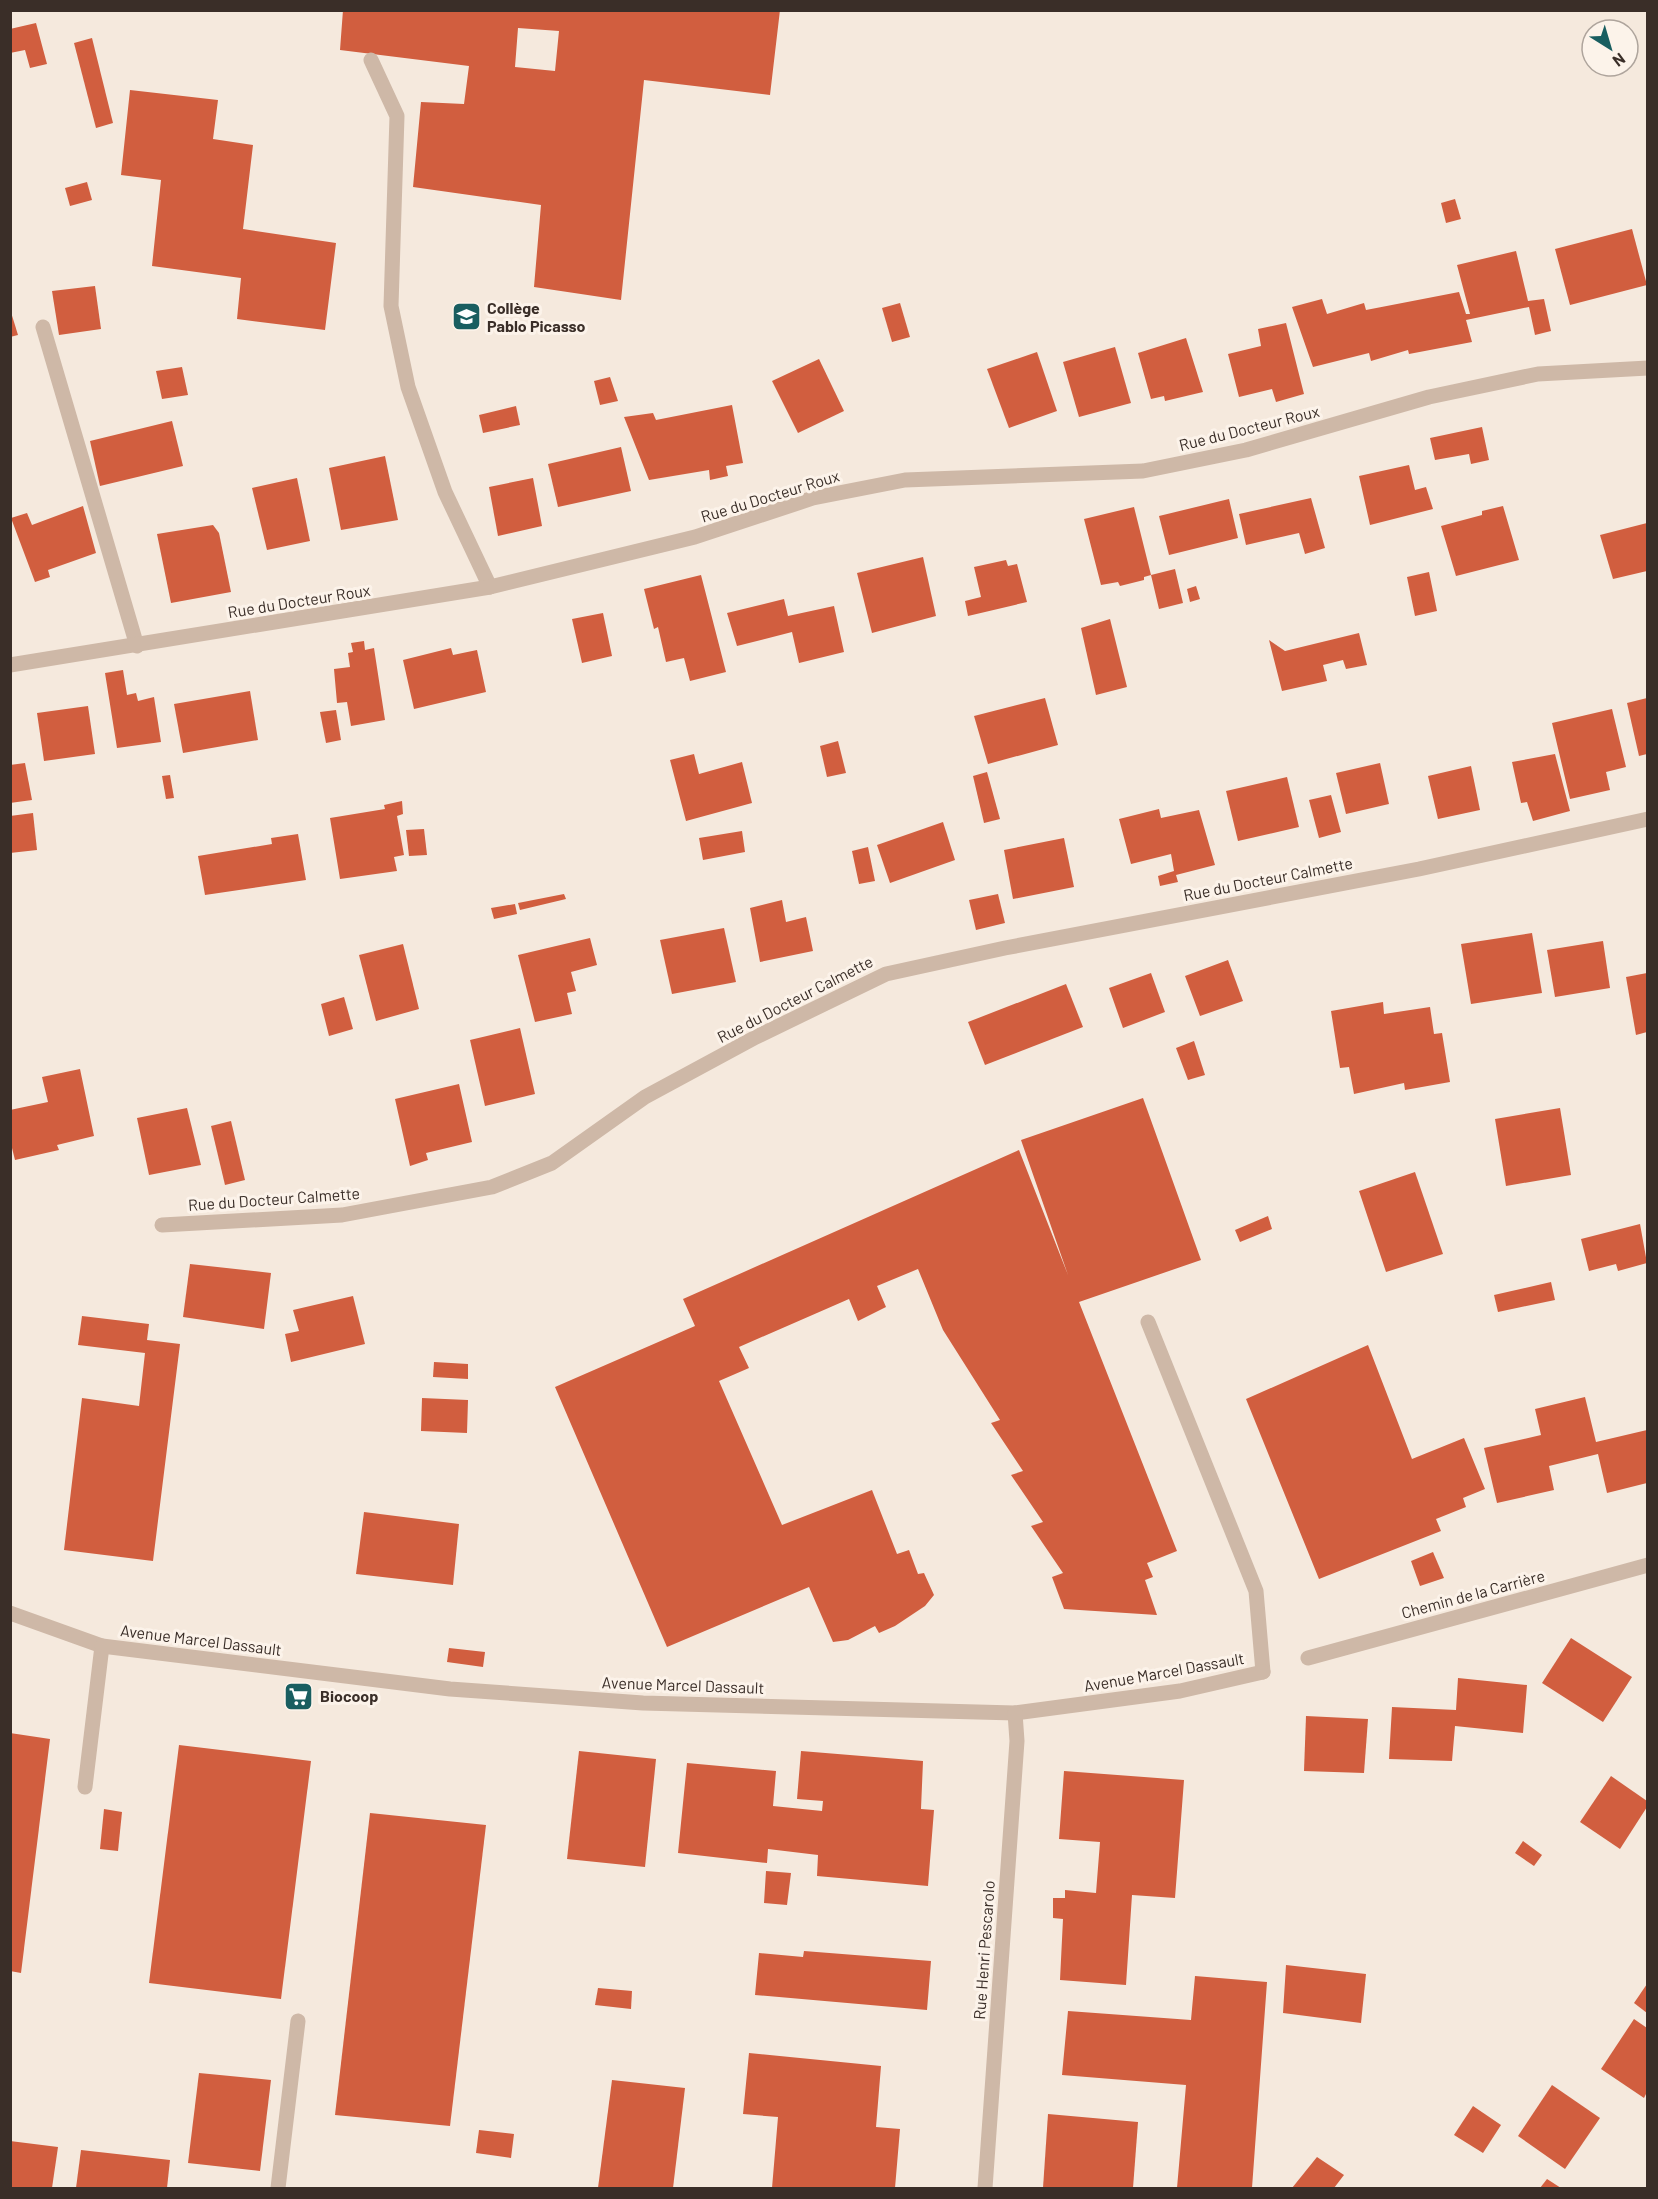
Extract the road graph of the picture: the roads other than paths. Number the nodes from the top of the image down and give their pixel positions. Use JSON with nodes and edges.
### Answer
{"nodes":[{"id":1,"x":371,"y":60,"type":"dead end"},
{"id":2,"x":43,"y":327,"type":"dead end"},
{"id":3,"x":1647,"y":368,"type":"edge"},
{"id":4,"x":490,"y":587,"type":"junction"},
{"id":5,"x":137,"y":646,"type":"junction"},
{"id":6,"x":10,"y":665,"type":"edge"},
{"id":7,"x":1647,"y":819,"type":"edge"},
{"id":8,"x":162,"y":1225,"type":"dead end"},
{"id":9,"x":1148,"y":1322,"type":"dead end"},
{"id":10,"x":1647,"y":1564,"type":"edge"},
{"id":11,"x":10,"y":1613,"type":"edge"},
{"id":12,"x":102,"y":1646,"type":"junction"},
{"id":13,"x":1308,"y":1658,"type":"dead end"},
{"id":14,"x":1015,"y":1713,"type":"junction"},
{"id":15,"x":85,"y":1787,"type":"dead end"},
{"id":16,"x":298,"y":2021,"type":"dead end"},
{"id":17,"x":279,"y":2188,"type":"edge"},
{"id":18,"x":985,"y":2188,"type":"edge"}],
"edges":[{"from":1,"to":4,"type":"street"},
{"from":2,"to":5,"type":"street"},
{"from":3,"to":4,"type":"street","name":"Rue du Docteur Roux"},
{"from":4,"to":5,"type":"street","name":"Rue du Docteur Roux"},
{"from":5,"to":6,"type":"street","name":"Rue du Docteur Roux"},
{"from":7,"to":8,"type":"street","name":"Rue du Docteur Calmette"},
{"from":9,"to":14,"type":"street","name":"Avenue Marcel Dassault"},
{"from":10,"to":13,"type":"street","name":"Chemin de la Carrière"},
{"from":11,"to":12,"type":"street","name":"Avenue Marcel Dassault"},
{"from":12,"to":14,"type":"street","name":"Avenue Marcel Dassault"},
{"from":12,"to":15,"type":"street","name":"Avenue Marcel Dassault"},
{"from":14,"to":18,"type":"street","name":"Rue Henri Pescarolo"},
{"from":16,"to":17,"type":"street"}]}
